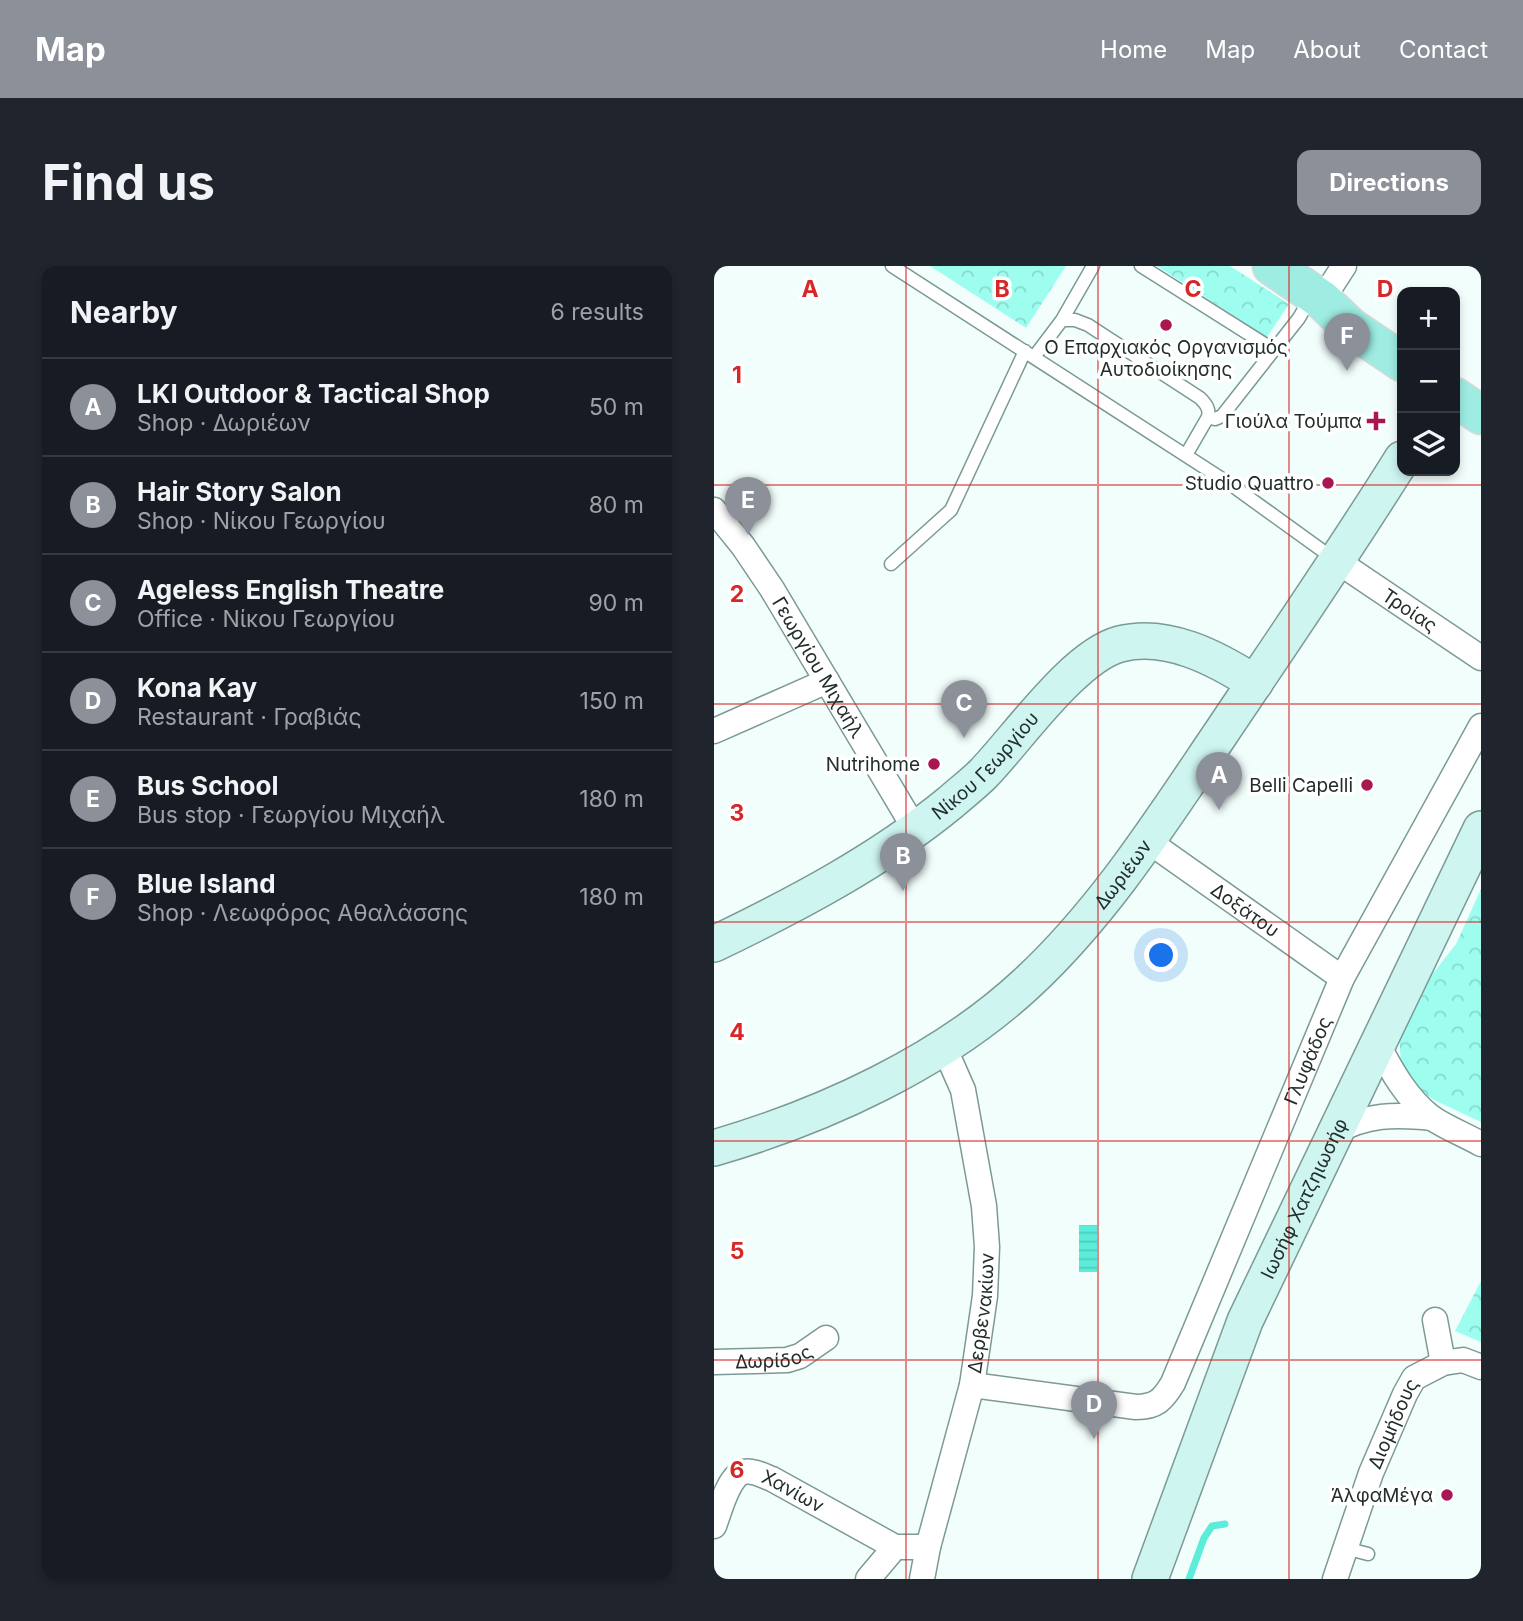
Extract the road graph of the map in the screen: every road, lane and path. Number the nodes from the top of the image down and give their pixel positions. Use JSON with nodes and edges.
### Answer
{"nodes":[{"id":1,"x":892,"y":266,"type":"edge"},
{"id":2,"x":1093,"y":266,"type":"edge"},
{"id":3,"x":1142,"y":266,"type":"edge"},
{"id":4,"x":1272,"y":266,"type":"edge"},
{"id":5,"x":1344,"y":266,"type":"edge"},
{"id":6,"x":1317,"y":297,"type":"junction"},
{"id":7,"x":1062,"y":320,"type":"junction"},
{"id":8,"x":1397,"y":338,"type":"edge"},
{"id":9,"x":1274,"y":350,"type":"junction"},
{"id":10,"x":1030,"y":354,"type":"junction"},
{"id":11,"x":1397,"y":359,"type":"edge"},
{"id":12,"x":1460,"y":378,"type":"edge"},
{"id":13,"x":1481,"y":392,"type":"edge"},
{"id":14,"x":1460,"y":400,"type":"edge"},
{"id":15,"x":1481,"y":414,"type":"edge"},
{"id":16,"x":1460,"y":415,"type":"edge"},
{"id":17,"x":1208,"y":417,"type":"junction"},
{"id":18,"x":1186,"y":455,"type":"junction"},
{"id":19,"x":1397,"y":467,"type":"edge"},
{"id":20,"x":714,"y":510,"type":"edge"},
{"id":21,"x":1338,"y":561,"type":"junction"},
{"id":22,"x":891,"y":565,"type":"dead end"},
{"id":23,"x":1481,"y":658,"type":"edge"},
{"id":24,"x":827,"y":681,"type":"junction"},
{"id":25,"x":1255,"y":683,"type":"junction"},
{"id":26,"x":1481,"y":726,"type":"edge"},
{"id":27,"x":714,"y":731,"type":"edge"},
{"id":28,"x":915,"y":829,"type":"junction"},
{"id":29,"x":1481,"y":829,"type":"edge"},
{"id":30,"x":1148,"y":841,"type":"junction"},
{"id":31,"x":714,"y":944,"type":"edge"},
{"id":32,"x":1342,"y":978,"type":"junction"},
{"id":33,"x":1377,"y":1043,"type":"junction"},
{"id":34,"x":944,"y":1047,"type":"junction"},
{"id":35,"x":1432,"y":1118,"type":"junction"},
{"id":36,"x":1334,"y":1133,"type":"junction"},
{"id":37,"x":1481,"y":1144,"type":"edge"},
{"id":38,"x":714,"y":1147,"type":"edge"},
{"id":39,"x":1435,"y":1321,"type":"dead end"},
{"id":40,"x":826,"y":1338,"type":"dead end"},
{"id":41,"x":714,"y":1362,"type":"edge"},
{"id":42,"x":1443,"y":1363,"type":"junction"},
{"id":43,"x":1481,"y":1367,"type":"edge"},
{"id":44,"x":972,"y":1385,"type":"junction"},
{"id":45,"x":714,"y":1526,"type":"edge"},
{"id":46,"x":895,"y":1547,"type":"junction"},
{"id":47,"x":928,"y":1547,"type":"junction"},
{"id":48,"x":868,"y":1579,"type":"edge"},
{"id":49,"x":922,"y":1579,"type":"edge"},
{"id":50,"x":1150,"y":1579,"type":"edge"},
{"id":51,"x":1335,"y":1579,"type":"edge"}],
"edges":[{"from":1,"to":10,"type":"lane"},
{"from":2,"to":7,"type":"lane"},
{"from":3,"to":9,"type":"lane"},
{"from":4,"to":6,"type":"main road"},
{"from":5,"to":6,"type":"street"},
{"from":6,"to":8,"type":"main road"},
{"from":6,"to":9,"type":"lane"},
{"from":6,"to":11,"type":"main road"},
{"from":7,"to":10,"type":"lane"},
{"from":7,"to":17,"type":"lane"},
{"from":9,"to":17,"type":"lane"},
{"from":10,"to":18,"type":"lane"},
{"from":10,"to":22,"type":"lane"},
{"from":12,"to":13,"type":"main road"},
{"from":14,"to":15,"type":"main road"},
{"from":15,"to":16,"type":"street"},
{"from":17,"to":18,"type":"lane"},
{"from":18,"to":21,"type":"lane"},
{"from":19,"to":21,"type":"street","name":"Δωριέων"},
{"from":20,"to":24,"type":"street","name":"Γεωργίου Μιχαήλ"},
{"from":21,"to":23,"type":"street","name":"Τροίας"},
{"from":21,"to":25,"type":"street","name":"Δωριέων"},
{"from":24,"to":27,"type":"street"},
{"from":24,"to":28,"type":"street","name":"Γεωργίου Μιχαήλ"},
{"from":25,"to":28,"type":"street","name":"Νίκου Γεωργίου"},
{"from":25,"to":30,"type":"street","name":"Δωριέων"},
{"from":26,"to":32,"type":"street","name":"Γλυφάδος"},
{"from":28,"to":31,"type":"street","name":"Νίκου Γεωργίου"},
{"from":29,"to":33,"type":"street","name":"Ιωσήφ Χατζηιωσήφ"},
{"from":30,"to":32,"type":"street","name":"Δοξάτου"},
{"from":30,"to":34,"type":"street","name":"Δωριέων"},
{"from":32,"to":44,"type":"street","name":"Γλυφάδος"},
{"from":33,"to":35,"type":"street"},
{"from":33,"to":36,"type":"street","name":"Ιωσήφ Χατζηιωσήφ"},
{"from":34,"to":38,"type":"street","name":"Δωριέων"},
{"from":34,"to":44,"type":"street","name":"Δερβενακίων"},
{"from":35,"to":36,"type":"street"},
{"from":35,"to":37,"type":"street"},
{"from":36,"to":50,"type":"street","name":"Ιωσήφ Χατζηιωσήφ"},
{"from":39,"to":42,"type":"street","name":"Διομήδους"},
{"from":40,"to":41,"type":"street","name":"Δωρίδος"},
{"from":42,"to":43,"type":"street","name":"Διομήδους"},
{"from":42,"to":51,"type":"street","name":"Διομήδους"},
{"from":44,"to":47,"type":"street","name":"Δερβενακίων"},
{"from":45,"to":46,"type":"street","name":"Χανίων"},
{"from":46,"to":47,"type":"street","name":"Χανίων"},
{"from":46,"to":48,"type":"street"},
{"from":47,"to":49,"type":"street","name":"Δερβενακίων"}]}
